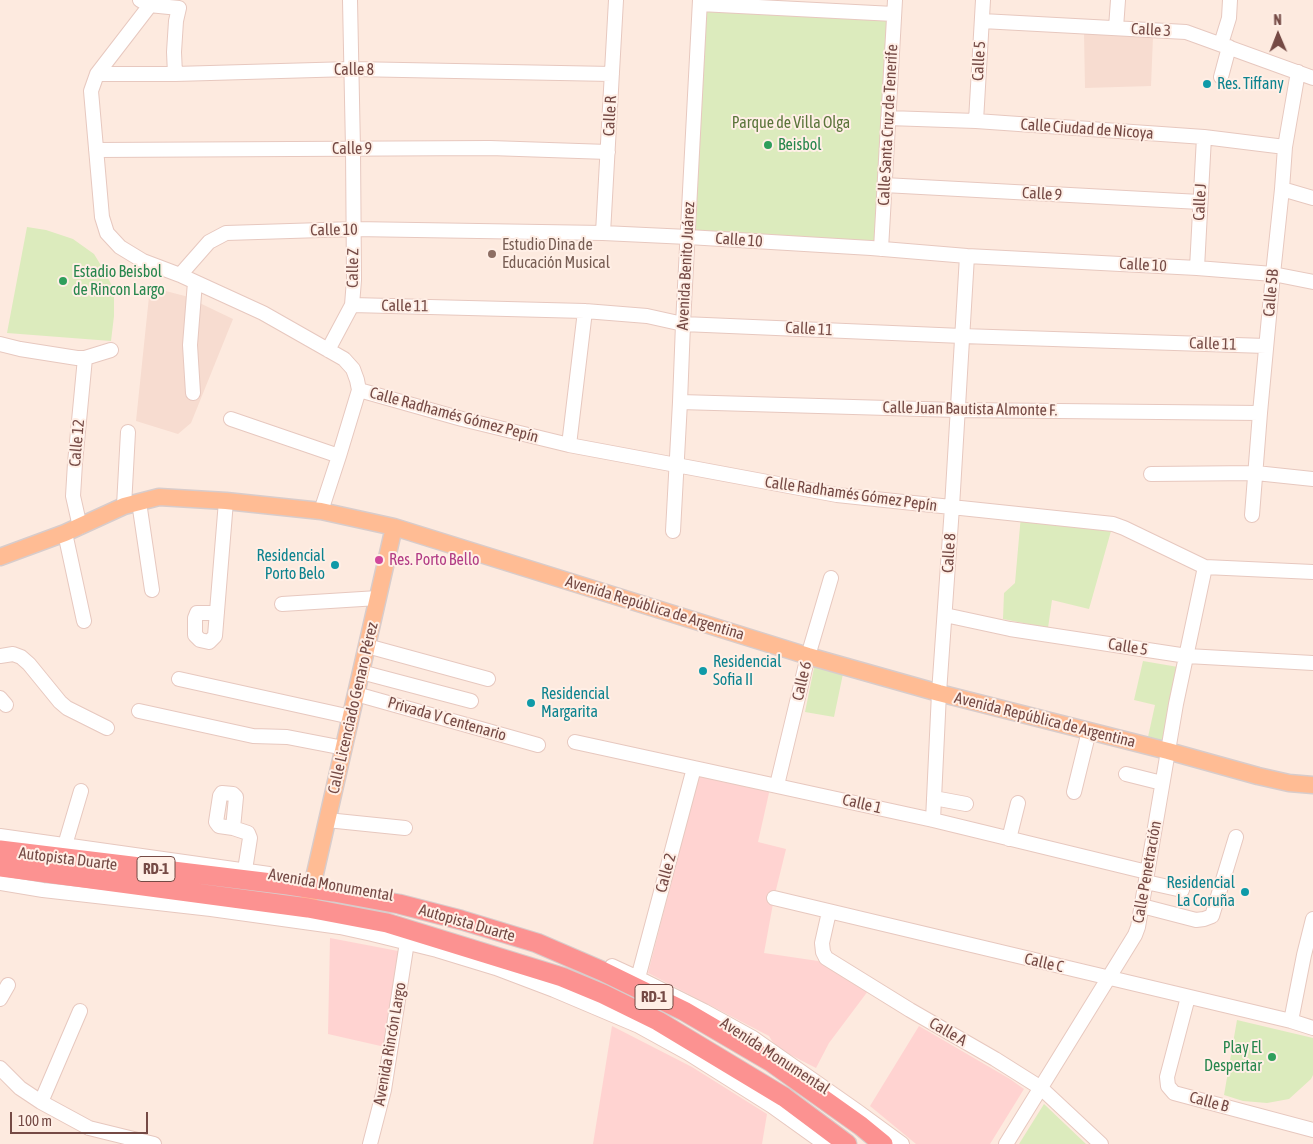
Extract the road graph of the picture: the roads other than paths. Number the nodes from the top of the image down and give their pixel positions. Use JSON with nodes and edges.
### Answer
{"nodes":[{"id":1,"x":350,"y":0,"type":"edge"},
{"id":2,"x":616,"y":0,"type":"edge"},
{"id":3,"x":983,"y":0,"type":"edge"},
{"id":4,"x":1118,"y":0,"type":"edge"},
{"id":5,"x":1230,"y":0,"type":"edge"},
{"id":6,"x":148,"y":2,"type":"edge"},
{"id":7,"x":700,"y":2,"type":"edge"},
{"id":8,"x":184,"y":4,"type":"edge"},
{"id":9,"x":894,"y":7,"type":"edge"},
{"id":10,"x":982,"y":21,"type":"junction"},
{"id":11,"x":1116,"y":28,"type":"junction"},
{"id":12,"x":1225,"y":45,"type":"junction"},
{"id":13,"x":352,"y":70,"type":"junction"},
{"id":14,"x":1298,"y":72,"type":"junction"},
{"id":15,"x":97,"y":74,"type":"junction"},
{"id":16,"x":175,"y":74,"type":"junction"},
{"id":17,"x":612,"y":74,"type":"junction"},
{"id":18,"x":1221,"y":77,"type":"dead end"},
{"id":19,"x":1313,"y":78,"type":"edge"},
{"id":20,"x":888,"y":118,"type":"junction"},
{"id":21,"x":976,"y":122,"type":"junction"},
{"id":22,"x":1204,"y":137,"type":"junction"},
{"id":23,"x":1285,"y":148,"type":"junction"},
{"id":24,"x":353,"y":149,"type":"junction"},
{"id":25,"x":96,"y":150,"type":"junction"},
{"id":26,"x":608,"y":152,"type":"junction"},
{"id":27,"x":884,"y":185,"type":"junction"},
{"id":28,"x":1282,"y":190,"type":"junction"},
{"id":29,"x":1313,"y":198,"type":"edge"},
{"id":30,"x":1200,"y":202,"type":"junction"},
{"id":31,"x":354,"y":229,"type":"junction"},
{"id":32,"x":603,"y":233,"type":"junction"},
{"id":33,"x":688,"y":237,"type":"junction"},
{"id":34,"x":881,"y":249,"type":"junction"},
{"id":35,"x":967,"y":256,"type":"junction"},
{"id":36,"x":1197,"y":268,"type":"junction"},
{"id":37,"x":1273,"y":274,"type":"junction"},
{"id":38,"x":180,"y":275,"type":"junction"},
{"id":39,"x":196,"y":282,"type":"junction"},
{"id":40,"x":1313,"y":282,"type":"edge"},
{"id":41,"x":352,"y":305,"type":"junction"},
{"id":42,"x":585,"y":311,"type":"junction"},
{"id":43,"x":683,"y":324,"type":"junction"},
{"id":44,"x":962,"y":336,"type":"junction"},
{"id":45,"x":0,"y":344,"type":"edge"},
{"id":46,"x":1266,"y":346,"type":"junction"},
{"id":47,"x":111,"y":350,"type":"dead end"},
{"id":48,"x":328,"y":350,"type":"junction"},
{"id":49,"x":85,"y":358,"type":"junction"},
{"id":50,"x":359,"y":390,"type":"junction"},
{"id":51,"x":193,"y":393,"type":"dead end"},
{"id":52,"x":680,"y":402,"type":"junction"},
{"id":53,"x":957,"y":410,"type":"junction"},
{"id":54,"x":1260,"y":413,"type":"junction"},
{"id":55,"x":231,"y":419,"type":"dead end"},
{"id":56,"x":128,"y":432,"type":"dead end"},
{"id":57,"x":568,"y":444,"type":"junction"},
{"id":58,"x":339,"y":456,"type":"junction"},
{"id":59,"x":677,"y":466,"type":"junction"},
{"id":60,"x":1256,"y":473,"type":"junction"},
{"id":61,"x":1151,"y":474,"type":"dead end"},
{"id":62,"x":1313,"y":479,"type":"edge"},
{"id":63,"x":226,"y":500,"type":"junction"},
{"id":64,"x":132,"y":504,"type":"junction"},
{"id":65,"x":952,"y":508,"type":"junction"},
{"id":66,"x":321,"y":511,"type":"junction"},
{"id":67,"x":1252,"y":515,"type":"dead end"},
{"id":68,"x":80,"y":527,"type":"junction"},
{"id":69,"x":394,"y":527,"type":"junction"},
{"id":70,"x":673,"y":531,"type":"dead end"},
{"id":71,"x":65,"y":533,"type":"junction"},
{"id":72,"x":0,"y":557,"type":"edge"},
{"id":73,"x":1205,"y":567,"type":"junction"},
{"id":74,"x":1313,"y":572,"type":"edge"},
{"id":75,"x":831,"y":578,"type":"dead end"},
{"id":76,"x":152,"y":590,"type":"dead end"},
{"id":77,"x":378,"y":598,"type":"junction"},
{"id":78,"x":282,"y":604,"type":"dead end"},
{"id":79,"x":217,"y":613,"type":"dead end"},
{"id":80,"x":945,"y":615,"type":"junction"},
{"id":81,"x":84,"y":621,"type":"dead end"},
{"id":82,"x":367,"y":646,"type":"junction"},
{"id":83,"x":0,"y":656,"type":"edge"},
{"id":84,"x":808,"y":656,"type":"junction"},
{"id":85,"x":1187,"y":656,"type":"junction"},
{"id":86,"x":1313,"y":663,"type":"edge"},
{"id":87,"x":361,"y":672,"type":"junction"},
{"id":88,"x":179,"y":679,"type":"dead end"},
{"id":89,"x":488,"y":680,"type":"dead end"},
{"id":90,"x":939,"y":693,"type":"junction"},
{"id":91,"x":356,"y":694,"type":"junction"},
{"id":92,"x":471,"y":701,"type":"dead end"},
{"id":93,"x":139,"y":711,"type":"dead end"},
{"id":94,"x":351,"y":717,"type":"junction"},
{"id":95,"x":107,"y":728,"type":"dead end"},
{"id":96,"x":1089,"y":731,"type":"junction"},
{"id":97,"x":575,"y":742,"type":"dead end"},
{"id":98,"x":538,"y":745,"type":"dead end"},
{"id":99,"x":344,"y":748,"type":"junction"},
{"id":100,"x":1168,"y":751,"type":"junction"},
{"id":101,"x":694,"y":768,"type":"junction"},
{"id":102,"x":1126,"y":774,"type":"dead end"},
{"id":103,"x":1162,"y":784,"type":"junction"},
{"id":104,"x":1313,"y":785,"type":"edge"},
{"id":105,"x":777,"y":786,"type":"junction"},
{"id":106,"x":81,"y":791,"type":"dead end"},
{"id":107,"x":1074,"y":792,"type":"dead end"},
{"id":108,"x":934,"y":798,"type":"junction"},
{"id":109,"x":966,"y":804,"type":"dead end"},
{"id":110,"x":1018,"y":804,"type":"dead end"},
{"id":111,"x":327,"y":820,"type":"junction"},
{"id":112,"x":933,"y":820,"type":"junction"},
{"id":113,"x":232,"y":828,"type":"dead end"},
{"id":114,"x":405,"y":828,"type":"dead end"},
{"id":115,"x":0,"y":836,"type":"edge"},
{"id":116,"x":1236,"y":837,"type":"dead end"},
{"id":117,"x":1009,"y":839,"type":"junction"},
{"id":118,"x":65,"y":845,"type":"junction"},
{"id":119,"x":0,"y":850,"type":"edge"},
{"id":120,"x":0,"y":867,"type":"edge"},
{"id":121,"x":245,"y":870,"type":"junction"},
{"id":122,"x":1146,"y":877,"type":"junction"},
{"id":123,"x":0,"y":883,"type":"edge"},
{"id":124,"x":313,"y":884,"type":"junction"},
{"id":125,"x":1182,"y":890,"type":"dead end"},
{"id":126,"x":774,"y":898,"type":"dead end"},
{"id":127,"x":1142,"y":906,"type":"junction"},
{"id":128,"x":308,"y":908,"type":"junction"},
{"id":129,"x":829,"y":912,"type":"junction"},
{"id":130,"x":1313,"y":920,"type":"edge"},
{"id":131,"x":408,"y":942,"type":"junction"},
{"id":132,"x":480,"y":951,"type":"junction"},
{"id":133,"x":496,"y":968,"type":"junction"},
{"id":134,"x":530,"y":968,"type":"junction"},
{"id":135,"x":638,"y":978,"type":"junction"},
{"id":136,"x":1108,"y":978,"type":"junction"},
{"id":137,"x":8,"y":985,"type":"dead end"},
{"id":138,"x":1188,"y":997,"type":"junction"},
{"id":139,"x":0,"y":999,"type":"edge"},
{"id":140,"x":80,"y":1011,"type":"dead end"},
{"id":141,"x":1291,"y":1021,"type":"junction"},
{"id":142,"x":1313,"y":1028,"type":"edge"},
{"id":143,"x":0,"y":1068,"type":"edge"},
{"id":144,"x":1041,"y":1088,"type":"junction"},
{"id":145,"x":42,"y":1102,"type":"junction"},
{"id":146,"x":819,"y":1123,"type":"junction"},
{"id":147,"x":1313,"y":1130,"type":"edge"},
{"id":148,"x":154,"y":1144,"type":"edge"},
{"id":149,"x":370,"y":1144,"type":"edge"},
{"id":150,"x":826,"y":1144,"type":"edge"},
{"id":151,"x":847,"y":1144,"type":"edge"},
{"id":152,"x":883,"y":1144,"type":"edge"},
{"id":153,"x":902,"y":1144,"type":"edge"},
{"id":154,"x":1006,"y":1144,"type":"edge"},
{"id":155,"x":1101,"y":1144,"type":"edge"}],
"edges":[{"from":1,"to":13,"type":"street","name":"Calle Z"},
{"from":2,"to":17,"type":"street","name":"Calle R"},
{"from":3,"to":10,"type":"street","name":"Calle 5"},
{"from":4,"to":11,"type":"street"},
{"from":5,"to":12,"type":"street"},
{"from":6,"to":8,"type":"street"},
{"from":6,"to":15,"type":"street"},
{"from":7,"to":9,"type":"street"},
{"from":7,"to":33,"type":"street","name":"Avenida Benito Juárez"},
{"from":8,"to":16,"type":"street"},
{"from":9,"to":20,"type":"street","name":"Calle Santa Cruz de Tenerife"},
{"from":10,"to":11,"type":"street","name":"Calle 3"},
{"from":10,"to":21,"type":"street","name":"Calle 5"},
{"from":11,"to":12,"type":"street","name":"Calle 3"},
{"from":12,"to":14,"type":"street","name":"Calle 3"},
{"from":12,"to":18,"type":"street"},
{"from":13,"to":16,"type":"street","name":"Calle 8"},
{"from":13,"to":17,"type":"street","name":"Calle 8"},
{"from":13,"to":24,"type":"street","name":"Calle Z"},
{"from":14,"to":19,"type":"street","name":"Calle 3"},
{"from":14,"to":23,"type":"street","name":"Calle 5B"},
{"from":15,"to":16,"type":"street","name":"Calle 8"},
{"from":15,"to":25,"type":"street"},
{"from":17,"to":26,"type":"street","name":"Calle R"},
{"from":20,"to":21,"type":"street","name":"Calle Ciudad de Nicoya"},
{"from":20,"to":27,"type":"street","name":"Calle Santa Cruz de Tenerife"},
{"from":21,"to":22,"type":"street","name":"Calle Ciudad de Nicoya"},
{"from":22,"to":23,"type":"street","name":"Calle Ciudad de Nicoya"},
{"from":22,"to":30,"type":"street","name":"Calle J"},
{"from":23,"to":28,"type":"street","name":"Calle 5B"},
{"from":24,"to":25,"type":"street","name":"Calle 9"},
{"from":24,"to":26,"type":"street","name":"Calle 9"},
{"from":24,"to":31,"type":"street","name":"Calle Z"},
{"from":25,"to":38,"type":"street"},
{"from":26,"to":32,"type":"street","name":"Calle R"},
{"from":27,"to":30,"type":"street","name":"Calle 9"},
{"from":27,"to":34,"type":"street","name":"Calle Santa Cruz de Tenerife"},
{"from":28,"to":29,"type":"street"},
{"from":28,"to":37,"type":"street","name":"Calle 5B"},
{"from":30,"to":36,"type":"street","name":"Calle J"},
{"from":31,"to":32,"type":"street","name":"Calle 10"},
{"from":31,"to":38,"type":"street","name":"Calle 10"},
{"from":31,"to":41,"type":"street","name":"Calle Z"},
{"from":32,"to":33,"type":"street","name":"Calle 10"},
{"from":33,"to":34,"type":"street","name":"Calle 10"},
{"from":33,"to":43,"type":"street","name":"Avenida Benito Juárez"},
{"from":34,"to":35,"type":"street","name":"Calle 10"},
{"from":35,"to":36,"type":"street","name":"Calle 10"},
{"from":35,"to":44,"type":"street","name":"Calle 8"},
{"from":36,"to":37,"type":"street","name":"Calle 10"},
{"from":37,"to":40,"type":"street","name":"Calle 10"},
{"from":37,"to":46,"type":"street","name":"Calle 5B"},
{"from":38,"to":39,"type":"street"},
{"from":39,"to":48,"type":"street"},
{"from":39,"to":51,"type":"street"},
{"from":41,"to":42,"type":"street","name":"Calle 11"},
{"from":41,"to":48,"type":"street","name":"Calle Z"},
{"from":42,"to":43,"type":"street","name":"Calle 11"},
{"from":42,"to":57,"type":"street"},
{"from":43,"to":44,"type":"street","name":"Calle 11"},
{"from":43,"to":52,"type":"street","name":"Avenida Benito Juárez"},
{"from":44,"to":46,"type":"street","name":"Calle 11"},
{"from":44,"to":53,"type":"street","name":"Calle 8"},
{"from":45,"to":49,"type":"street"},
{"from":46,"to":54,"type":"street","name":"Calle 5B"},
{"from":47,"to":49,"type":"street"},
{"from":48,"to":50,"type":"street"},
{"from":49,"to":68,"type":"street","name":"Calle 12"},
{"from":50,"to":57,"type":"street","name":"Calle Radhamés Gómez Pepín"},
{"from":50,"to":58,"type":"street"},
{"from":52,"to":53,"type":"street","name":"Calle Juan Bautista Almonte F."},
{"from":52,"to":59,"type":"street","name":"Avenida Benito Juárez"},
{"from":53,"to":54,"type":"street","name":"Calle Juan Bautista Almonte F."},
{"from":53,"to":65,"type":"street","name":"Calle 8"},
{"from":54,"to":60,"type":"street","name":"Calle 5B"},
{"from":55,"to":58,"type":"street"},
{"from":56,"to":64,"type":"street"},
{"from":57,"to":59,"type":"street","name":"Calle Radhamés Gómez Pepín"},
{"from":58,"to":66,"type":"street"},
{"from":59,"to":65,"type":"street","name":"Calle Radhamés Gómez Pepín"},
{"from":59,"to":70,"type":"street","name":"Avenida Benito Juárez"},
{"from":60,"to":61,"type":"street"},
{"from":60,"to":62,"type":"street"},
{"from":60,"to":67,"type":"street","name":"Calle 5B"},
{"from":63,"to":64,"type":"main road","name":"Avenida República de Argentina"},
{"from":63,"to":66,"type":"main road","name":"Avenida República de Argentina"},
{"from":63,"to":79,"type":"street"},
{"from":64,"to":68,"type":"main road","name":"Avenida República de Argentina"},
{"from":64,"to":76,"type":"street"},
{"from":65,"to":73,"type":"street","name":"Calle Radhamés Gómez Pepín"},
{"from":65,"to":80,"type":"street","name":"Calle 8"},
{"from":66,"to":69,"type":"main road","name":"Avenida República de Argentina"},
{"from":68,"to":71,"type":"main road","name":"Avenida República de Argentina"},
{"from":69,"to":77,"type":"main road","name":"Calle Licenciado Genaro Pérez"},
{"from":69,"to":84,"type":"main road","name":"Avenida República de Argentina"},
{"from":71,"to":72,"type":"main road","name":"Avenida República de Argentina"},
{"from":71,"to":81,"type":"street"},
{"from":73,"to":74,"type":"street","name":"Calle Radhamés Gómez Pepín"},
{"from":73,"to":85,"type":"street","name":"Calle Penetración"},
{"from":75,"to":84,"type":"street","name":"Calle 6"},
{"from":77,"to":78,"type":"street"},
{"from":77,"to":82,"type":"main road","name":"Calle Licenciado Genaro Pérez"},
{"from":80,"to":85,"type":"street","name":"Calle 5"},
{"from":80,"to":90,"type":"street","name":"Calle 8"},
{"from":82,"to":87,"type":"main road","name":"Calle Licenciado Genaro Pérez"},
{"from":82,"to":89,"type":"street"},
{"from":83,"to":95,"type":"street"},
{"from":84,"to":90,"type":"main road","name":"Avenida República de Argentina"},
{"from":84,"to":105,"type":"street","name":"Calle 6"},
{"from":85,"to":86,"type":"street","name":"Calle 5"},
{"from":85,"to":100,"type":"street","name":"Calle Penetración"},
{"from":87,"to":91,"type":"main road","name":"Calle Licenciado Genaro Pérez"},
{"from":87,"to":92,"type":"street"},
{"from":88,"to":94,"type":"street"},
{"from":90,"to":96,"type":"main road","name":"Avenida República de Argentina"},
{"from":90,"to":108,"type":"street","name":"Calle 8"},
{"from":91,"to":94,"type":"main road","name":"Calle Licenciado Genaro Pérez"},
{"from":91,"to":98,"type":"street","name":"Privada V Centenario"},
{"from":93,"to":99,"type":"street"},
{"from":94,"to":99,"type":"main road","name":"Calle Licenciado Genaro Pérez"},
{"from":96,"to":100,"type":"main road","name":"Avenida República de Argentina"},
{"from":96,"to":107,"type":"street"},
{"from":97,"to":101,"type":"street","name":"Calle 1"},
{"from":99,"to":111,"type":"main road","name":"Calle Licenciado Genaro Pérez"},
{"from":100,"to":103,"type":"street","name":"Calle Penetración"},
{"from":100,"to":104,"type":"main road","name":"Avenida República de Argentina"},
{"from":101,"to":105,"type":"street","name":"Calle 1"},
{"from":101,"to":135,"type":"street","name":"Calle 2"},
{"from":102,"to":103,"type":"street"},
{"from":103,"to":122,"type":"street","name":"Calle Penetración"},
{"from":105,"to":112,"type":"street","name":"Calle 1"},
{"from":106,"to":118,"type":"street"},
{"from":108,"to":109,"type":"street"},
{"from":108,"to":112,"type":"street","name":"Calle 8"},
{"from":110,"to":117,"type":"street"},
{"from":111,"to":114,"type":"street"},
{"from":111,"to":124,"type":"main road","name":"Calle Licenciado Genaro Pérez"},
{"from":112,"to":117,"type":"street","name":"Calle 1"},
{"from":113,"to":121,"type":"street"},
{"from":115,"to":118,"type":"street","name":"Avenida Monumental"},
{"from":116,"to":127,"type":"street"},
{"from":117,"to":122,"type":"street","name":"Calle 1"},
{"from":118,"to":121,"type":"street","name":"Avenida Monumental"},
{"from":119,"to":124,"type":"highway","name":"Autopista Duarte","number":"RD-1"},
{"from":120,"to":128,"type":"highway","name":"Autopista Duarte","number":"RD-1"},
{"from":121,"to":124,"type":"street","name":"Avenida Monumental"},
{"from":122,"to":125,"type":"street","name":"Calle 1"},
{"from":122,"to":127,"type":"street","name":"Calle Penetración"},
{"from":123,"to":131,"type":"street"},
{"from":124,"to":128,"type":"main road","name":"Calle Licenciado Genaro Pérez"},
{"from":124,"to":135,"type":"street","name":"Avenida Monumental"},
{"from":124,"to":152,"type":"highway","name":"Autopista Duarte","number":"RD-1"},
{"from":126,"to":129,"type":"street","name":"Calle C"},
{"from":127,"to":136,"type":"street","name":"Calle Penetración"},
{"from":128,"to":132,"type":"highway","name":"Autopista Duarte","number":"RD-1"},
{"from":129,"to":136,"type":"street","name":"Calle C"},
{"from":129,"to":144,"type":"street","name":"Calle A"},
{"from":130,"to":141,"type":"street"},
{"from":131,"to":133,"type":"street"},
{"from":131,"to":149,"type":"street","name":"Avenida Rincón Largo"},
{"from":132,"to":133,"type":"highway"},
{"from":132,"to":134,"type":"highway","name":"Autopista Duarte","number":"RD-1"},
{"from":133,"to":134,"type":"highway"},
{"from":133,"to":150,"type":"street"},
{"from":134,"to":146,"type":"highway","name":"Autopista Duarte","number":"RD-1"},
{"from":135,"to":153,"type":"street","name":"Avenida Monumental"},
{"from":136,"to":138,"type":"street","name":"Calle C"},
{"from":136,"to":144,"type":"street","name":"Calle Penetración"},
{"from":137,"to":139,"type":"street"},
{"from":138,"to":141,"type":"street","name":"Calle C"},
{"from":138,"to":147,"type":"street","name":"Calle B"},
{"from":140,"to":145,"type":"street"},
{"from":141,"to":142,"type":"street","name":"Calle C"},
{"from":143,"to":145,"type":"street"},
{"from":144,"to":154,"type":"street","name":"Calle Penetración"},
{"from":144,"to":155,"type":"street","name":"Calle A"},
{"from":145,"to":148,"type":"street"},
{"from":146,"to":150,"type":"highway"},
{"from":146,"to":151,"type":"highway","name":"Autopista Duarte","number":"RD-1"}]}
